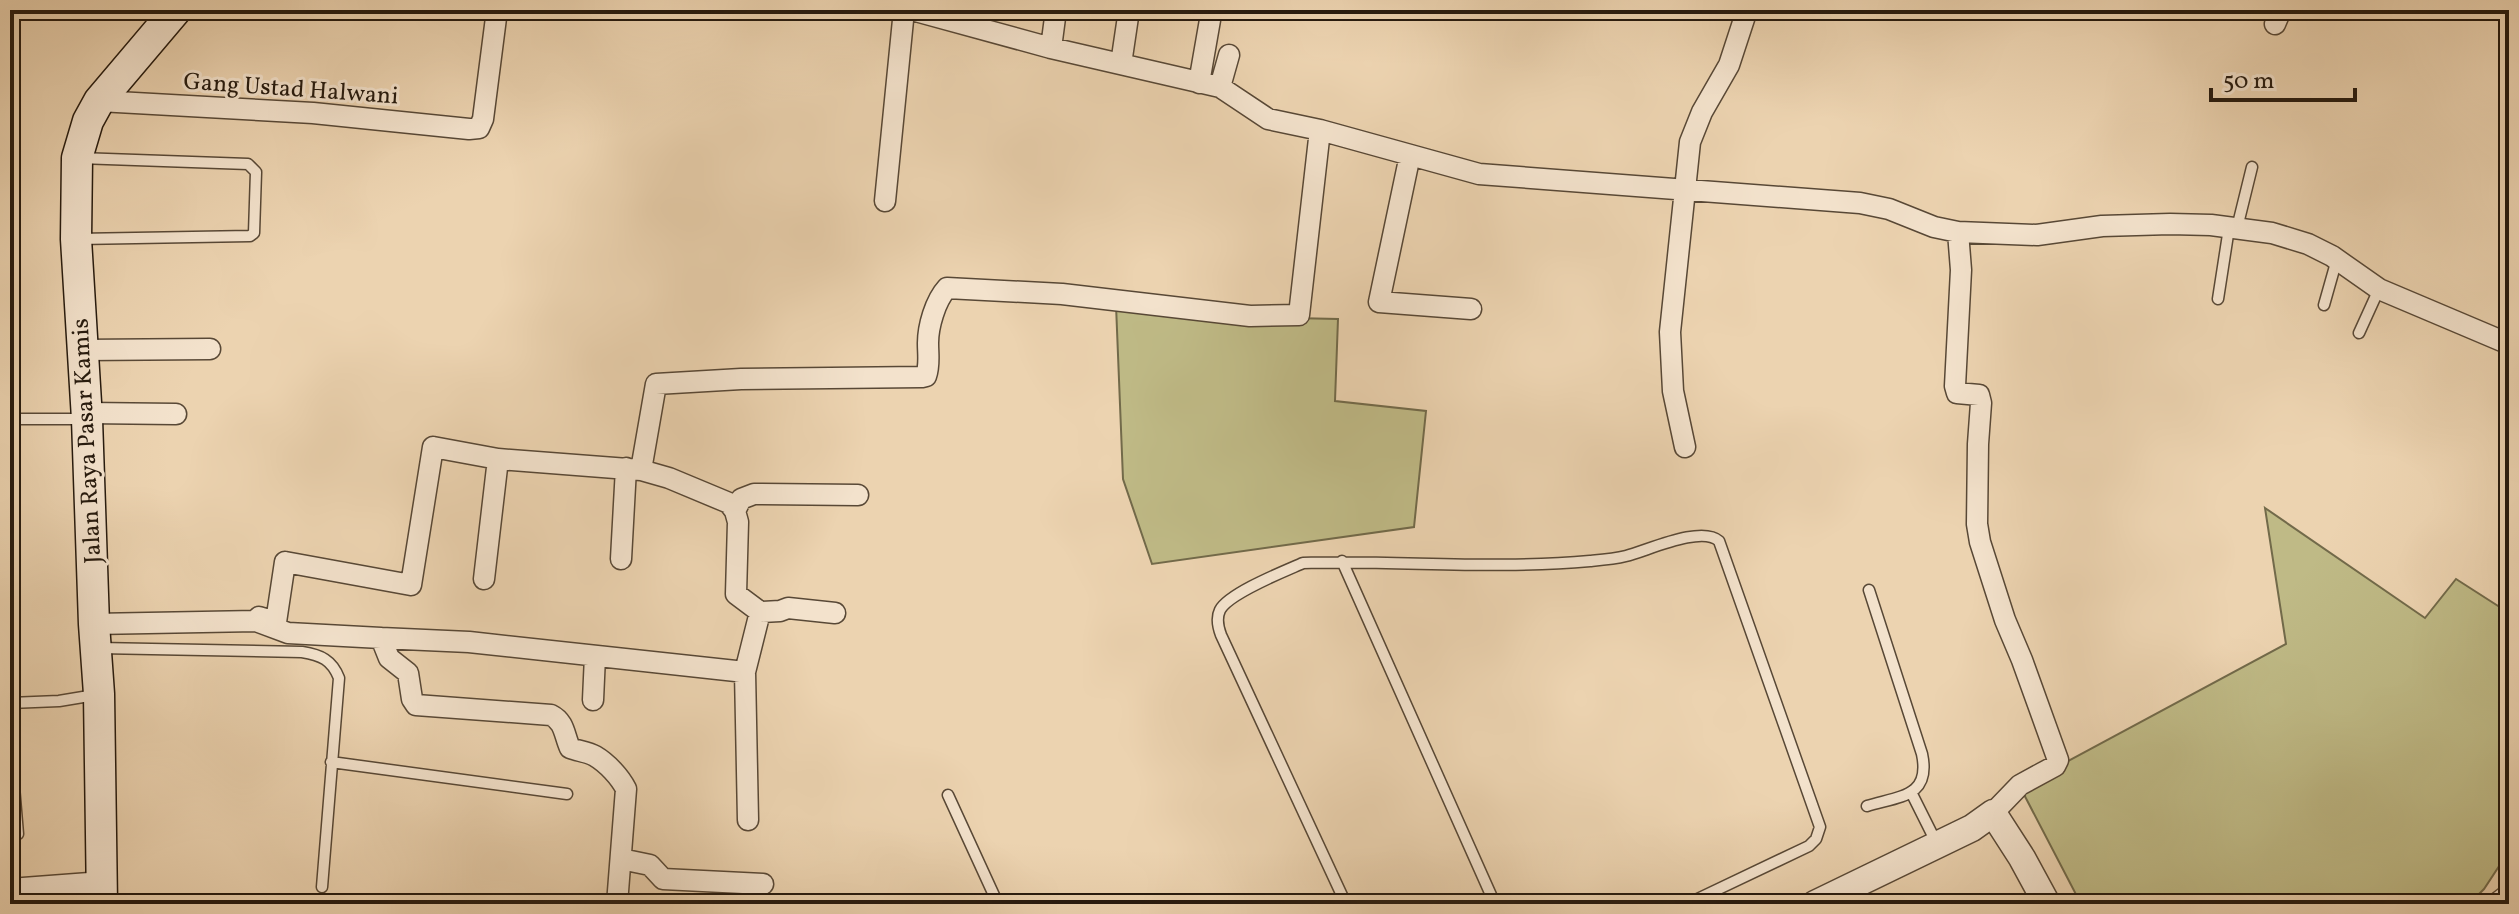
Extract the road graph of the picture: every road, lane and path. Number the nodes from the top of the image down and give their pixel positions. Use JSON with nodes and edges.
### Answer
{"nodes":[{"id":1,"x":176,"y":10,"type":"edge"},
{"id":2,"x":497,"y":10,"type":"edge"},
{"id":3,"x":714,"y":10,"type":"edge"},
{"id":4,"x":904,"y":10,"type":"edge"},
{"id":5,"x":912,"y":10,"type":"edge"},
{"id":6,"x":1056,"y":10,"type":"edge"},
{"id":7,"x":1129,"y":10,"type":"edge"},
{"id":8,"x":1747,"y":10,"type":"edge"},
{"id":9,"x":938,"y":13,"type":"edge"},
{"id":10,"x":728,"y":14,"type":"dead end"},
{"id":11,"x":1210,"y":20,"type":"dead end"},
{"id":12,"x":1051,"y":48,"type":"junction"},
{"id":13,"x":1229,"y":55,"type":"dead end"},
{"id":14,"x":1121,"y":64,"type":"junction"},
{"id":15,"x":1209,"y":85,"type":"junction"},
{"id":16,"x":99,"y":101,"type":"junction"},
{"id":17,"x":1320,"y":130,"type":"junction"},
{"id":18,"x":1410,"y":155,"type":"junction"},
{"id":19,"x":77,"y":158,"type":"junction"},
{"id":20,"x":2252,"y":167,"type":"dead end"},
{"id":21,"x":1684,"y":191,"type":"junction"},
{"id":22,"x":885,"y":201,"type":"dead end"},
{"id":23,"x":2233,"y":228,"type":"junction"},
{"id":24,"x":1958,"y":232,"type":"junction"},
{"id":25,"x":76,"y":239,"type":"junction"},
{"id":26,"x":2337,"y":259,"type":"junction"},
{"id":27,"x":2379,"y":289,"type":"junction"},
{"id":28,"x":2218,"y":299,"type":"dead end"},
{"id":29,"x":2324,"y":305,"type":"dead end"},
{"id":30,"x":1471,"y":309,"type":"dead end"},
{"id":31,"x":2359,"y":333,"type":"dead end"},
{"id":32,"x":2509,"y":344,"type":"edge"},
{"id":33,"x":210,"y":349,"type":"dead end"},
{"id":34,"x":83,"y":350,"type":"junction"},
{"id":35,"x":176,"y":414,"type":"dead end"},
{"id":36,"x":87,"y":416,"type":"junction"},
{"id":37,"x":10,"y":419,"type":"edge"},
{"id":38,"x":1685,"y":447,"type":"dead end"},
{"id":39,"x":498,"y":459,"type":"junction"},
{"id":40,"x":633,"y":469,"type":"junction"},
{"id":41,"x":858,"y":495,"type":"dead end"},
{"id":42,"x":735,"y":511,"type":"junction"},
{"id":43,"x":621,"y":559,"type":"dead end"},
{"id":44,"x":1342,"y":561,"type":"junction"},
{"id":45,"x":484,"y":579,"type":"dead end"},
{"id":46,"x":1869,"y":590,"type":"dead end"},
{"id":47,"x":760,"y":612,"type":"junction"},
{"id":48,"x":835,"y":613,"type":"dead end"},
{"id":49,"x":95,"y":631,"type":"junction"},
{"id":50,"x":381,"y":638,"type":"junction"},
{"id":51,"x":595,"y":656,"type":"junction"},
{"id":52,"x":745,"y":672,"type":"junction"},
{"id":53,"x":99,"y":694,"type":"junction"},
{"id":54,"x":593,"y":700,"type":"dead end"},
{"id":55,"x":10,"y":703,"type":"edge"},
{"id":56,"x":10,"y":739,"type":"edge"},
{"id":57,"x":331,"y":762,"type":"junction"},
{"id":58,"x":1911,"y":792,"type":"junction"},
{"id":59,"x":567,"y":794,"type":"dead end"},
{"id":60,"x":948,"y":795,"type":"dead end"},
{"id":61,"x":1867,"y":806,"type":"dead end"},
{"id":62,"x":1993,"y":813,"type":"junction"},
{"id":63,"x":748,"y":820,"type":"dead end"},
{"id":64,"x":18,"y":834,"type":"dead end"},
{"id":65,"x":1937,"y":845,"type":"junction"},
{"id":66,"x":621,"y":859,"type":"junction"},
{"id":67,"x":763,"y":884,"type":"dead end"},
{"id":68,"x":322,"y":887,"type":"dead end"},
{"id":69,"x":10,"y":892,"type":"edge"},
{"id":70,"x":2509,"y":894,"type":"edge"},
{"id":71,"x":102,"y":895,"type":"edge"},
{"id":72,"x":617,"y":904,"type":"edge"},
{"id":73,"x":998,"y":904,"type":"edge"},
{"id":74,"x":1346,"y":904,"type":"edge"},
{"id":75,"x":1495,"y":904,"type":"edge"},
{"id":76,"x":1687,"y":904,"type":"edge"},
{"id":77,"x":1815,"y":904,"type":"edge"},
{"id":78,"x":2047,"y":904,"type":"edge"},
{"id":79,"x":2496,"y":904,"type":"edge"}],
"edges":[{"from":1,"to":16,"type":"main road","name":"Jalan Raya Pasar Kamis"},
{"from":2,"to":16,"type":"street","name":"Gang Ustad Halwani"},
{"from":3,"to":10,"type":"lane"},
{"from":4,"to":22,"type":"street"},
{"from":5,"to":9,"type":"street"},
{"from":6,"to":12,"type":"street"},
{"from":7,"to":14,"type":"street"},
{"from":8,"to":21,"type":"street"},
{"from":9,"to":12,"type":"street"},
{"from":11,"to":15,"type":"street"},
{"from":12,"to":14,"type":"street"},
{"from":13,"to":15,"type":"street"},
{"from":14,"to":15,"type":"street"},
{"from":15,"to":17,"type":"street"},
{"from":16,"to":19,"type":"main road","name":"Jalan Raya Pasar Kamis"},
{"from":17,"to":18,"type":"street"},
{"from":17,"to":40,"type":"street"},
{"from":18,"to":21,"type":"street"},
{"from":18,"to":30,"type":"street"},
{"from":19,"to":25,"type":"main road","name":"Jalan Raya Pasar Kamis"},
{"from":19,"to":25,"type":"lane"},
{"from":20,"to":23,"type":"lane"},
{"from":21,"to":24,"type":"street"},
{"from":21,"to":38,"type":"street"},
{"from":23,"to":24,"type":"street"},
{"from":23,"to":26,"type":"street"},
{"from":23,"to":28,"type":"lane"},
{"from":24,"to":62,"type":"street"},
{"from":25,"to":34,"type":"main road","name":"Jalan Raya Pasar Kamis"},
{"from":26,"to":27,"type":"street"},
{"from":26,"to":29,"type":"lane"},
{"from":27,"to":31,"type":"lane"},
{"from":27,"to":32,"type":"street"},
{"from":33,"to":34,"type":"street"},
{"from":34,"to":36,"type":"main road","name":"Jalan Raya Pasar Kamis"},
{"from":35,"to":36,"type":"street"},
{"from":36,"to":37,"type":"lane"},
{"from":36,"to":49,"type":"main road","name":"Jalan Raya Pasar Kamis"},
{"from":39,"to":40,"type":"street"},
{"from":39,"to":45,"type":"street"},
{"from":39,"to":49,"type":"street"},
{"from":40,"to":42,"type":"street"},
{"from":40,"to":43,"type":"street"},
{"from":41,"to":42,"type":"street"},
{"from":42,"to":47,"type":"street"},
{"from":44,"to":74,"type":"lane"},
{"from":44,"to":75,"type":"lane"},
{"from":44,"to":76,"type":"lane"},
{"from":46,"to":58,"type":"lane"},
{"from":47,"to":48,"type":"street"},
{"from":47,"to":52,"type":"street"},
{"from":49,"to":50,"type":"street"},
{"from":49,"to":53,"type":"main road","name":"Jalan Raya Pasar Kamis"},
{"from":49,"to":57,"type":"lane"},
{"from":50,"to":51,"type":"street"},
{"from":50,"to":66,"type":"street"},
{"from":51,"to":52,"type":"street"},
{"from":51,"to":54,"type":"street"},
{"from":52,"to":63,"type":"street"},
{"from":53,"to":55,"type":"lane"},
{"from":53,"to":71,"type":"main road","name":"Jalan Raya Pasar Kamis"},
{"from":56,"to":64,"type":"lane"},
{"from":57,"to":59,"type":"lane"},
{"from":57,"to":68,"type":"lane"},
{"from":58,"to":61,"type":"lane"},
{"from":58,"to":65,"type":"lane"},
{"from":60,"to":73,"type":"lane"},
{"from":62,"to":65,"type":"street"},
{"from":62,"to":78,"type":"street"},
{"from":65,"to":77,"type":"street"},
{"from":66,"to":67,"type":"street"},
{"from":66,"to":72,"type":"street"},
{"from":69,"to":71,"type":"street"},
{"from":70,"to":79,"type":"street"}]}
